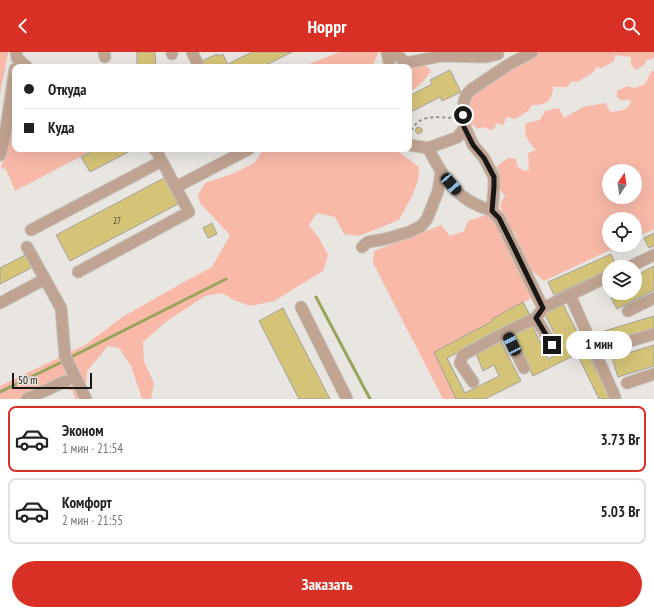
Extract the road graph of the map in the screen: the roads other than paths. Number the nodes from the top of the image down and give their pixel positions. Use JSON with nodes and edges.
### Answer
{"nodes":[{"id":1,"x":192,"y":52,"type":"edge"},
{"id":2,"x":387,"y":52,"type":"edge"},
{"id":3,"x":394,"y":52,"type":"edge"},
{"id":4,"x":532,"y":52,"type":"edge"},
{"id":5,"x":499,"y":53,"type":"edge"},
{"id":6,"x":198,"y":64,"type":"edge"},
{"id":7,"x":389,"y":64,"type":"edge"},
{"id":8,"x":508,"y":65,"type":"junction"},
{"id":9,"x":12,"y":82,"type":"edge"},
{"id":10,"x":464,"y":127,"type":"junction"},
{"id":11,"x":2,"y":135,"type":"edge"},
{"id":12,"x":412,"y":145,"type":"edge"},
{"id":13,"x":428,"y":148,"type":"junction"},
{"id":14,"x":157,"y":152,"type":"edge"},
{"id":15,"x":243,"y":152,"type":"edge"},
{"id":16,"x":0,"y":154,"type":"edge"},
{"id":17,"x":162,"y":161,"type":"junction"},
{"id":18,"x":441,"y":172,"type":"junction"},
{"id":19,"x":176,"y":188,"type":"junction"},
{"id":20,"x":492,"y":211,"type":"junction"},
{"id":21,"x":31,"y":230,"type":"dead end"},
{"id":22,"x":27,"y":247,"type":"dead end"},
{"id":23,"x":362,"y":247,"type":"dead end"},
{"id":24,"x":654,"y":255,"type":"edge"},
{"id":25,"x":642,"y":261,"type":"edge"},
{"id":26,"x":78,"y":272,"type":"dead end"},
{"id":27,"x":45,"y":279,"type":"junction"},
{"id":28,"x":602,"y":279,"type":"edge"},
{"id":29,"x":570,"y":295,"type":"junction"},
{"id":30,"x":654,"y":298,"type":"edge"},
{"id":31,"x":0,"y":303,"type":"edge"},
{"id":32,"x":300,"y":307,"type":"dead end"},
{"id":33,"x":543,"y":308,"type":"junction"},
{"id":34,"x":628,"y":311,"type":"dead end"},
{"id":35,"x":536,"y":318,"type":"junction"},
{"id":36,"x":506,"y":332,"type":"junction"},
{"id":37,"x":654,"y":334,"type":"edge"},
{"id":38,"x":552,"y":345,"type":"dead end"},
{"id":39,"x":610,"y":347,"type":"dead end"},
{"id":40,"x":524,"y":368,"type":"dead end"},
{"id":41,"x":654,"y":374,"type":"edge"},
{"id":42,"x":66,"y":381,"type":"dead end"},
{"id":43,"x":473,"y":382,"type":"dead end"},
{"id":44,"x":627,"y":383,"type":"dead end"},
{"id":45,"x":615,"y":397,"type":"dead end"},
{"id":46,"x":27,"y":399,"type":"edge"},
{"id":47,"x":86,"y":399,"type":"edge"},
{"id":48,"x":347,"y":399,"type":"edge"}],
"edges":[{"from":1,"to":6,"type":"street"},
{"from":2,"to":7,"type":"street"},
{"from":3,"to":5,"type":"street"},
{"from":4,"to":8,"type":"street"},
{"from":5,"to":8,"type":"street"},
{"from":8,"to":10,"type":"street"},
{"from":9,"to":11,"type":"street"},
{"from":10,"to":13,"type":"street"},
{"from":10,"to":20,"type":"street"},
{"from":11,"to":16,"type":"street"},
{"from":12,"to":13,"type":"street"},
{"from":13,"to":18,"type":"street"},
{"from":14,"to":17,"type":"street"},
{"from":15,"to":19,"type":"street"},
{"from":17,"to":19,"type":"street"},
{"from":17,"to":21,"type":"street"},
{"from":18,"to":20,"type":"street"},
{"from":18,"to":23,"type":"street"},
{"from":19,"to":26,"type":"street"},
{"from":20,"to":33,"type":"street"},
{"from":22,"to":27,"type":"street"},
{"from":24,"to":25,"type":"street"},
{"from":27,"to":31,"type":"street"},
{"from":27,"to":47,"type":"street"},
{"from":28,"to":29,"type":"street"},
{"from":29,"to":33,"type":"street"},
{"from":29,"to":45,"type":"street"},
{"from":30,"to":34,"type":"street"},
{"from":32,"to":48,"type":"street"},
{"from":33,"to":35,"type":"street"},
{"from":35,"to":36,"type":"street"},
{"from":35,"to":38,"type":"street"},
{"from":36,"to":40,"type":"street"},
{"from":36,"to":43,"type":"street"},
{"from":37,"to":39,"type":"street"},
{"from":41,"to":44,"type":"street"},
{"from":42,"to":46,"type":"street"}]}
